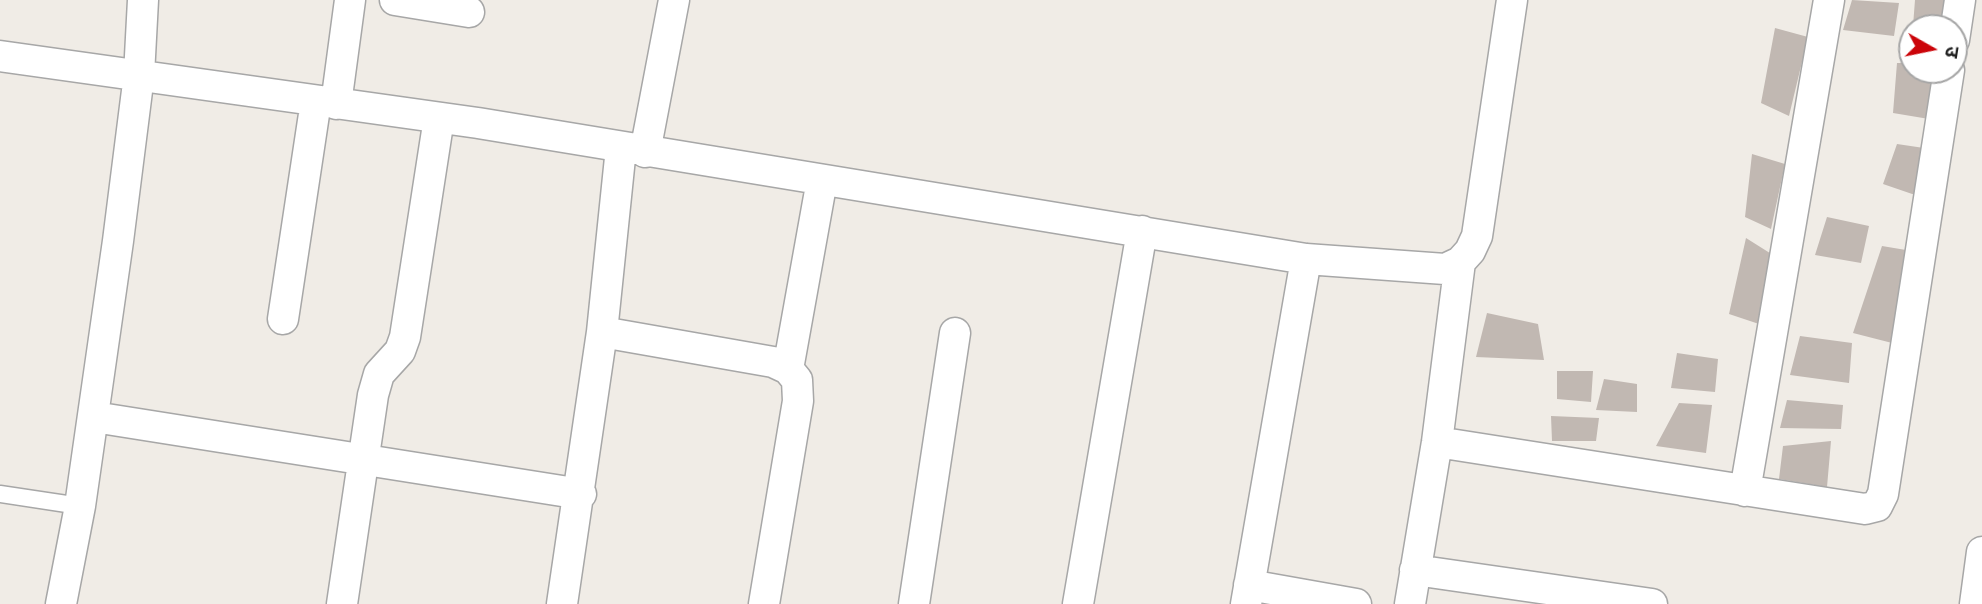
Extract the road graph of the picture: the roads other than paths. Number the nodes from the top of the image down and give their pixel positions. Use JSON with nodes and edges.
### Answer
{"nodes":[{"id":1,"x":144,"y":0,"type":"edge"},
{"id":2,"x":350,"y":0,"type":"edge"},
{"id":3,"x":395,"y":0,"type":"edge"},
{"id":4,"x":674,"y":0,"type":"edge"},
{"id":5,"x":1512,"y":0,"type":"edge"},
{"id":6,"x":1829,"y":0,"type":"edge"},
{"id":7,"x":469,"y":12,"type":"dead end"},
{"id":8,"x":0,"y":56,"type":"edge"},
{"id":9,"x":139,"y":75,"type":"junction"},
{"id":10,"x":1947,"y":84,"type":"edge"},
{"id":11,"x":326,"y":102,"type":"junction"},
{"id":12,"x":439,"y":118,"type":"junction"},
{"id":13,"x":633,"y":150,"type":"junction"},
{"id":14,"x":822,"y":180,"type":"junction"},
{"id":15,"x":1142,"y":231,"type":"junction"},
{"id":16,"x":1306,"y":259,"type":"junction"},
{"id":17,"x":1460,"y":262,"type":"junction"},
{"id":18,"x":283,"y":319,"type":"dead end"},
{"id":19,"x":602,"y":332,"type":"junction"},
{"id":20,"x":956,"y":333,"type":"dead end"},
{"id":21,"x":788,"y":369,"type":"junction"},
{"id":22,"x":94,"y":417,"type":"junction"},
{"id":23,"x":1437,"y":442,"type":"junction"},
{"id":24,"x":363,"y":460,"type":"junction"},
{"id":25,"x":1745,"y":491,"type":"junction"},
{"id":26,"x":0,"y":494,"type":"edge"},
{"id":27,"x":581,"y":494,"type":"junction"},
{"id":28,"x":80,"y":506,"type":"junction"},
{"id":29,"x":1982,"y":552,"type":"edge"},
{"id":30,"x":1415,"y":570,"type":"junction"},
{"id":31,"x":1247,"y":594,"type":"edge"},
{"id":32,"x":61,"y":604,"type":"edge"},
{"id":33,"x":342,"y":604,"type":"edge"},
{"id":34,"x":562,"y":604,"type":"edge"},
{"id":35,"x":764,"y":604,"type":"edge"},
{"id":36,"x":914,"y":604,"type":"edge"},
{"id":37,"x":1078,"y":604,"type":"edge"},
{"id":38,"x":1356,"y":604,"type":"edge"},
{"id":39,"x":1409,"y":604,"type":"edge"},
{"id":40,"x":1652,"y":604,"type":"edge"},
{"id":41,"x":1975,"y":604,"type":"edge"}],
"edges":[{"from":1,"to":9,"type":"street"},
{"from":2,"to":11,"type":"street"},
{"from":3,"to":7,"type":"street"},
{"from":4,"to":13,"type":"street"},
{"from":5,"to":17,"type":"street"},
{"from":6,"to":25,"type":"street"},
{"from":8,"to":9,"type":"street"},
{"from":9,"to":11,"type":"street"},
{"from":9,"to":22,"type":"street"},
{"from":10,"to":25,"type":"street"},
{"from":11,"to":12,"type":"street"},
{"from":11,"to":18,"type":"street"},
{"from":12,"to":13,"type":"street"},
{"from":12,"to":24,"type":"street"},
{"from":13,"to":14,"type":"street"},
{"from":13,"to":19,"type":"street"},
{"from":14,"to":15,"type":"street"},
{"from":14,"to":21,"type":"street"},
{"from":15,"to":16,"type":"street"},
{"from":15,"to":37,"type":"street"},
{"from":16,"to":17,"type":"street"},
{"from":16,"to":31,"type":"street"},
{"from":17,"to":23,"type":"street"},
{"from":19,"to":21,"type":"street"},
{"from":19,"to":27,"type":"street"},
{"from":20,"to":36,"type":"street"},
{"from":21,"to":35,"type":"street"},
{"from":22,"to":24,"type":"street"},
{"from":22,"to":28,"type":"street"},
{"from":23,"to":25,"type":"street"},
{"from":23,"to":30,"type":"street"},
{"from":24,"to":27,"type":"street"},
{"from":24,"to":33,"type":"street"},
{"from":26,"to":28,"type":"lane"},
{"from":27,"to":34,"type":"street"},
{"from":28,"to":32,"type":"street"},
{"from":29,"to":41,"type":"street"},
{"from":30,"to":39,"type":"street"},
{"from":30,"to":40,"type":"street"},
{"from":31,"to":38,"type":"street"}]}
